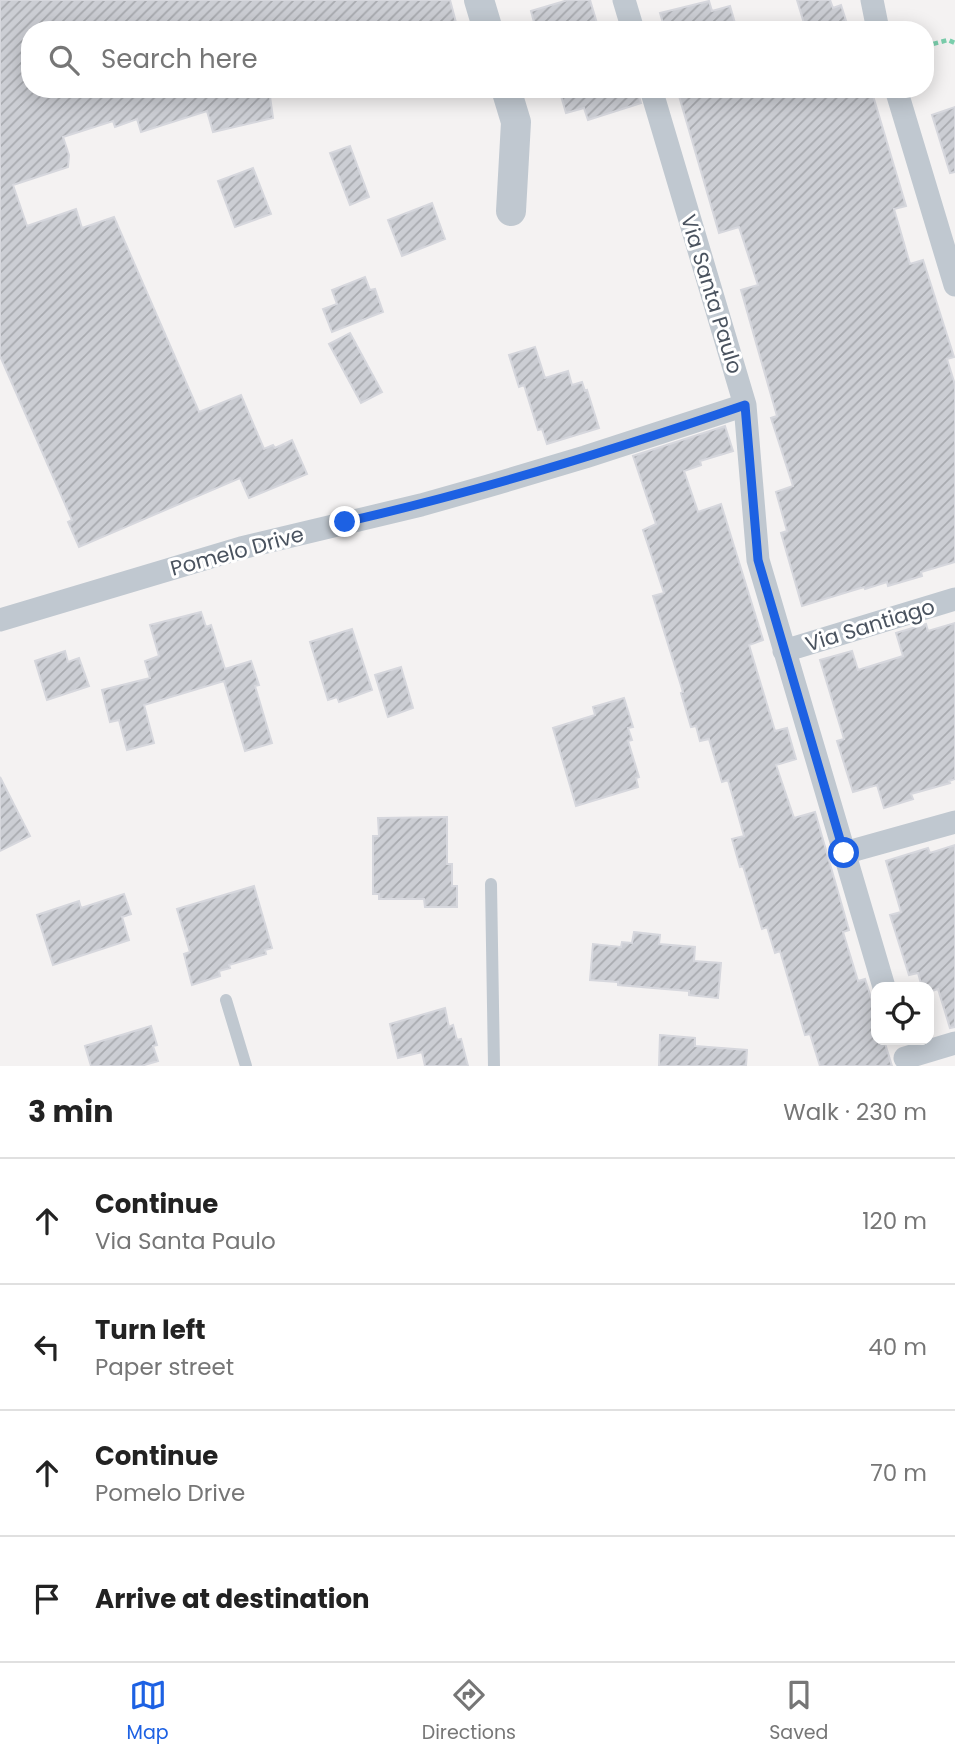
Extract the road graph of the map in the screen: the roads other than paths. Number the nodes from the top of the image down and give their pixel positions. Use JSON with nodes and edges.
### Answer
{"nodes":[{"id":1,"x":479,"y":0,"type":"edge"},
{"id":2,"x":624,"y":0,"type":"edge"},
{"id":3,"x":872,"y":0,"type":"edge"},
{"id":4,"x":485,"y":21,"type":"edge"},
{"id":5,"x":630,"y":21,"type":"edge"},
{"id":6,"x":876,"y":21,"type":"edge"},
{"id":7,"x":509,"y":98,"type":"edge"},
{"id":8,"x":654,"y":98,"type":"edge"},
{"id":9,"x":899,"y":98,"type":"edge"},
{"id":10,"x":511,"y":211,"type":"dead end"},
{"id":11,"x":955,"y":285,"type":"edge"},
{"id":12,"x":740,"y":407,"type":"junction"},
{"id":13,"x":955,"y":598,"type":"edge"},
{"id":14,"x":0,"y":620,"type":"edge"},
{"id":15,"x":784,"y":651,"type":"junction"},
{"id":16,"x":955,"y":822,"type":"edge"},
{"id":17,"x":844,"y":853,"type":"junction"},
{"id":18,"x":491,"y":884,"type":"dead end"},
{"id":19,"x":883,"y":982,"type":"edge"},
{"id":20,"x":226,"y":1000,"type":"dead end"},
{"id":21,"x":955,"y":1043,"type":"edge"},
{"id":22,"x":904,"y":1054,"type":"edge"},
{"id":23,"x":246,"y":1066,"type":"edge"},
{"id":24,"x":494,"y":1066,"type":"edge"}],
"edges":[{"from":1,"to":4,"type":"street"},
{"from":2,"to":5,"type":"street"},
{"from":3,"to":6,"type":"street"},
{"from":7,"to":10,"type":"street"},
{"from":8,"to":12,"type":"street","name":"Via Santa Paulo"},
{"from":9,"to":11,"type":"street"},
{"from":12,"to":14,"type":"street","name":"Pomelo Drive"},
{"from":12,"to":15,"type":"street","name":"Via Santa Paulo"},
{"from":13,"to":15,"type":"street","name":"Via Santiago"},
{"from":15,"to":17,"type":"street","name":"Via Santa Paulo"},
{"from":16,"to":17,"type":"street"},
{"from":17,"to":19,"type":"street","name":"Via Santa Paulo"},
{"from":18,"to":24,"type":"lane"},
{"from":20,"to":23,"type":"lane"},
{"from":21,"to":22,"type":"street"}]}
